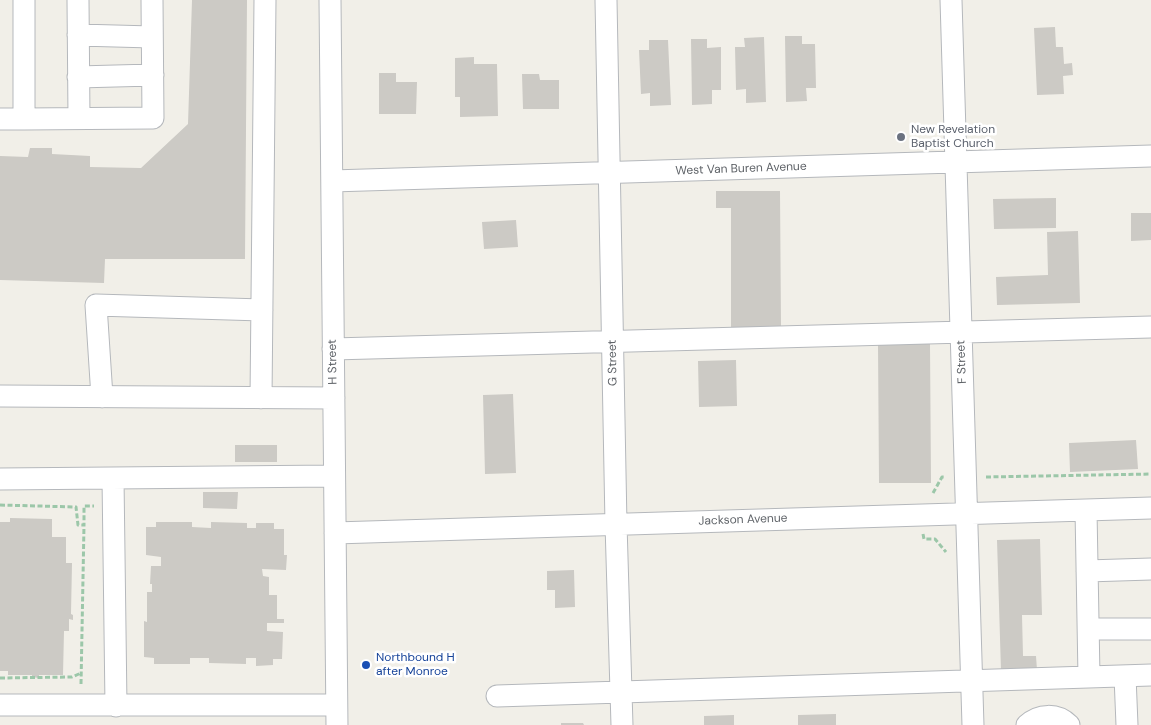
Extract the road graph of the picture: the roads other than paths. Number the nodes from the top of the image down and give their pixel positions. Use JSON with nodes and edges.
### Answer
{"nodes":[{"id":1,"x":24,"y":0,"type":"edge"},
{"id":2,"x":78,"y":0,"type":"edge"},
{"id":3,"x":152,"y":0,"type":"edge"},
{"id":4,"x":265,"y":0,"type":"edge"},
{"id":5,"x":330,"y":0,"type":"edge"},
{"id":6,"x":606,"y":0,"type":"edge"},
{"id":7,"x":951,"y":0,"type":"edge"},
{"id":8,"x":78,"y":36,"type":"junction"},
{"id":9,"x":152,"y":37,"type":"junction"},
{"id":10,"x":153,"y":75,"type":"junction"},
{"id":11,"x":78,"y":77,"type":"junction"},
{"id":12,"x":79,"y":118,"type":"junction"},
{"id":13,"x":0,"y":119,"type":"edge"},
{"id":14,"x":24,"y":119,"type":"junction"},
{"id":15,"x":1151,"y":156,"type":"edge"},
{"id":16,"x":956,"y":162,"type":"junction"},
{"id":17,"x":609,"y":173,"type":"junction"},
{"id":18,"x":332,"y":182,"type":"junction"},
{"id":19,"x":262,"y":310,"type":"junction"},
{"id":20,"x":1151,"y":327,"type":"edge"},
{"id":21,"x":961,"y":332,"type":"junction"},
{"id":22,"x":612,"y":342,"type":"junction"},
{"id":23,"x":333,"y":349,"type":"junction"},
{"id":24,"x":0,"y":396,"type":"edge"},
{"id":25,"x":102,"y":397,"type":"junction"},
{"id":26,"x":261,"y":398,"type":"junction"},
{"id":27,"x":334,"y":398,"type":"junction"},
{"id":28,"x":334,"y":476,"type":"junction"},
{"id":29,"x":113,"y":478,"type":"junction"},
{"id":30,"x":0,"y":479,"type":"edge"},
{"id":31,"x":1151,"y":508,"type":"edge"},
{"id":32,"x":1086,"y":510,"type":"junction"},
{"id":33,"x":966,"y":514,"type":"junction"},
{"id":34,"x":616,"y":524,"type":"junction"},
{"id":35,"x":335,"y":533,"type":"junction"},
{"id":36,"x":1151,"y":569,"type":"edge"},
{"id":37,"x":1087,"y":571,"type":"junction"},
{"id":38,"x":1088,"y":629,"type":"junction"},
{"id":39,"x":1151,"y":629,"type":"edge"},
{"id":40,"x":1151,"y":675,"type":"edge"},
{"id":41,"x":1124,"y":676,"type":"junction"},
{"id":42,"x":1089,"y":677,"type":"junction"},
{"id":43,"x":972,"y":681,"type":"junction"},
{"id":44,"x":621,"y":693,"type":"junction"},
{"id":45,"x":497,"y":696,"type":"dead end"},
{"id":46,"x":0,"y":705,"type":"edge"},
{"id":47,"x":116,"y":706,"type":"junction"},
{"id":48,"x":337,"y":715,"type":"edge"},
{"id":49,"x":622,"y":725,"type":"edge"},
{"id":50,"x":973,"y":725,"type":"edge"},
{"id":51,"x":1027,"y":725,"type":"edge"},
{"id":52,"x":1069,"y":725,"type":"edge"},
{"id":53,"x":1127,"y":725,"type":"edge"}],
"edges":[{"from":1,"to":14,"type":"street"},
{"from":2,"to":8,"type":"street"},
{"from":3,"to":9,"type":"street"},
{"from":4,"to":19,"type":"street"},
{"from":5,"to":18,"type":"street","name":"H Street"},
{"from":6,"to":17,"type":"street","name":"G Street"},
{"from":7,"to":16,"type":"street","name":"F Street"},
{"from":8,"to":9,"type":"street"},
{"from":8,"to":11,"type":"street"},
{"from":9,"to":10,"type":"street"},
{"from":10,"to":11,"type":"street"},
{"from":10,"to":12,"type":"street"},
{"from":11,"to":12,"type":"street"},
{"from":12,"to":14,"type":"street"},
{"from":13,"to":14,"type":"street"},
{"from":15,"to":16,"type":"street","name":"West Van Buren Avenue"},
{"from":16,"to":17,"type":"street","name":"West Van Buren Avenue"},
{"from":16,"to":21,"type":"street","name":"F Street"},
{"from":17,"to":18,"type":"street","name":"West Van Buren Avenue"},
{"from":17,"to":22,"type":"street","name":"G Street"},
{"from":18,"to":23,"type":"street","name":"H Street"},
{"from":19,"to":25,"type":"street"},
{"from":19,"to":26,"type":"street"},
{"from":20,"to":21,"type":"street"},
{"from":21,"to":22,"type":"street"},
{"from":21,"to":33,"type":"street","name":"F Street"},
{"from":22,"to":23,"type":"street"},
{"from":22,"to":34,"type":"street","name":"G Street"},
{"from":23,"to":27,"type":"street","name":"H Street"},
{"from":24,"to":25,"type":"street"},
{"from":25,"to":26,"type":"street"},
{"from":26,"to":27,"type":"street"},
{"from":27,"to":28,"type":"street","name":"H Street"},
{"from":28,"to":29,"type":"street"},
{"from":28,"to":35,"type":"street","name":"H Street"},
{"from":29,"to":30,"type":"street"},
{"from":29,"to":47,"type":"street"},
{"from":31,"to":32,"type":"street","name":"Jackson Avenue"},
{"from":32,"to":33,"type":"street","name":"Jackson Avenue"},
{"from":32,"to":37,"type":"street"},
{"from":33,"to":34,"type":"street","name":"Jackson Avenue"},
{"from":33,"to":43,"type":"street","name":"F Street"},
{"from":34,"to":35,"type":"street","name":"Jackson Avenue"},
{"from":34,"to":44,"type":"street","name":"G Street"},
{"from":35,"to":48,"type":"street","name":"H Street"},
{"from":36,"to":37,"type":"street"},
{"from":37,"to":38,"type":"street"},
{"from":38,"to":39,"type":"street"},
{"from":38,"to":42,"type":"street"},
{"from":40,"to":41,"type":"street"},
{"from":41,"to":42,"type":"street"},
{"from":41,"to":53,"type":"street"},
{"from":42,"to":43,"type":"street"},
{"from":43,"to":44,"type":"street"},
{"from":43,"to":50,"type":"street","name":"F Street"},
{"from":44,"to":45,"type":"street"},
{"from":44,"to":49,"type":"street","name":"G Street"},
{"from":46,"to":47,"type":"street"},
{"from":47,"to":48,"type":"street"},
{"from":51,"to":52,"type":"street"}]}
